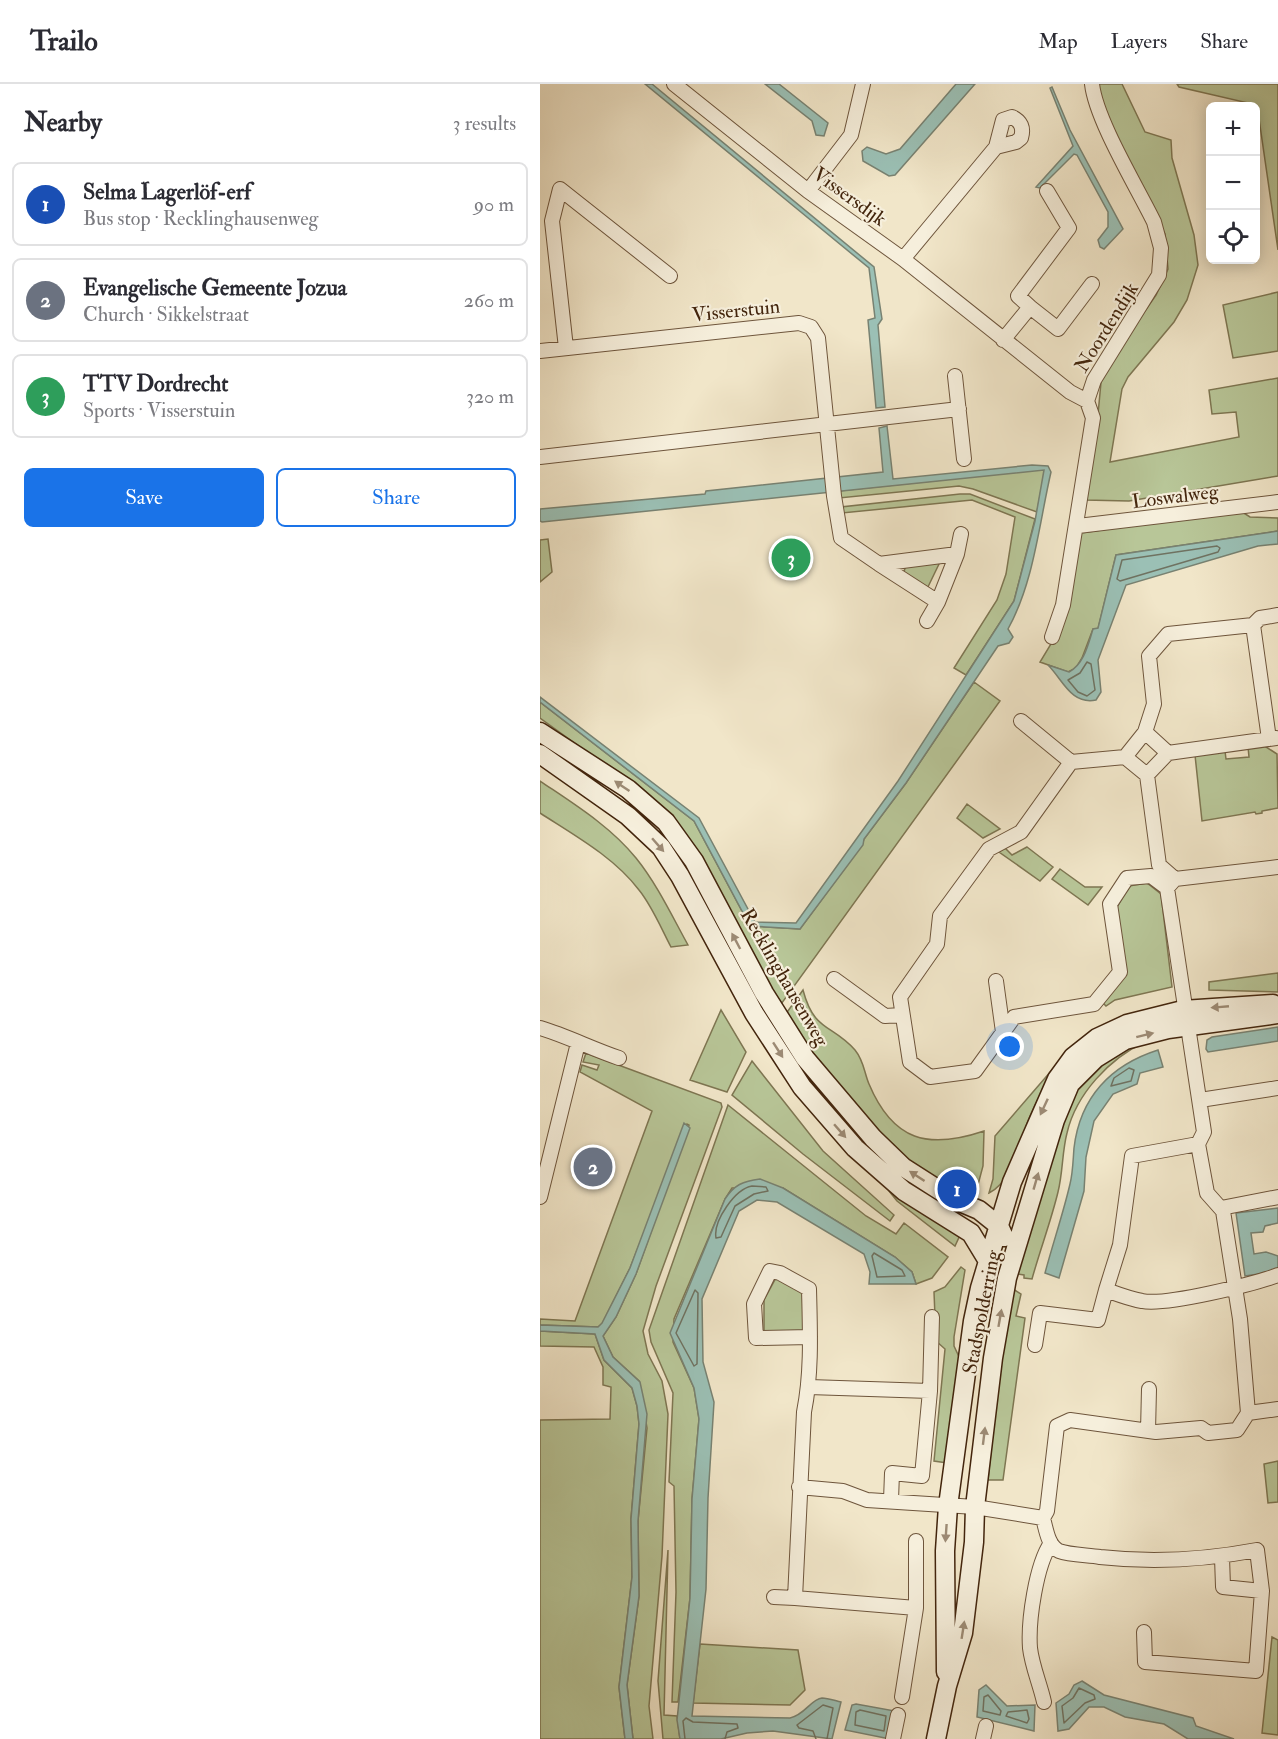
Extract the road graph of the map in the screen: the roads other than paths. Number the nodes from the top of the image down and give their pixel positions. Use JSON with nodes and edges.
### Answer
{"nodes":[{"id":1,"x":674,"y":84,"type":"edge"},
{"id":2,"x":863,"y":84,"type":"edge"},
{"id":3,"x":1092,"y":84,"type":"edge"},
{"id":4,"x":996,"y":147,"type":"dead end"},
{"id":5,"x":808,"y":191,"type":"junction"},
{"id":6,"x":1047,"y":191,"type":"dead end"},
{"id":7,"x":903,"y":259,"type":"junction"},
{"id":8,"x":670,"y":276,"type":"dead end"},
{"id":9,"x":1092,"y":284,"type":"dead end"},
{"id":10,"x":1030,"y":306,"type":"junction"},
{"id":11,"x":1003,"y":340,"type":"junction"},
{"id":12,"x":566,"y":348,"type":"junction"},
{"id":13,"x":540,"y":351,"type":"edge"},
{"id":14,"x":955,"y":376,"type":"dead end"},
{"id":15,"x":1087,"y":401,"type":"junction"},
{"id":16,"x":959,"y":410,"type":"junction"},
{"id":17,"x":826,"y":424,"type":"junction"},
{"id":18,"x":540,"y":457,"type":"edge"},
{"id":19,"x":964,"y":459,"type":"dead end"},
{"id":20,"x":1278,"y":502,"type":"edge"},
{"id":21,"x":1077,"y":526,"type":"junction"},
{"id":22,"x":961,"y":534,"type":"dead end"},
{"id":23,"x":957,"y":554,"type":"junction"},
{"id":24,"x":879,"y":564,"type":"junction"},
{"id":25,"x":938,"y":602,"type":"junction"},
{"id":26,"x":1278,"y":615,"type":"edge"},
{"id":27,"x":927,"y":621,"type":"dead end"},
{"id":28,"x":1253,"y":625,"type":"junction"},
{"id":29,"x":1052,"y":637,"type":"dead end"},
{"id":30,"x":1021,"y":721,"type":"dead end"},
{"id":31,"x":540,"y":732,"type":"edge"},
{"id":32,"x":1145,"y":732,"type":"junction"},
{"id":33,"x":1273,"y":738,"type":"edge"},
{"id":34,"x":1168,"y":753,"type":"junction"},
{"id":35,"x":540,"y":754,"type":"edge"},
{"id":36,"x":1125,"y":757,"type":"junction"},
{"id":37,"x":1071,"y":762,"type":"junction"},
{"id":38,"x":1147,"y":775,"type":"junction"},
{"id":39,"x":1278,"y":867,"type":"edge"},
{"id":40,"x":1155,"y":871,"type":"junction"},
{"id":41,"x":1171,"y":883,"type":"junction"},
{"id":42,"x":834,"y":978,"type":"dead end"},
{"id":43,"x":996,"y":981,"type":"dead end"},
{"id":44,"x":1278,"y":1004,"type":"edge"},
{"id":45,"x":1278,"y":1014,"type":"edge"},
{"id":46,"x":902,"y":1015,"type":"junction"},
{"id":47,"x":1184,"y":1018,"type":"junction"},
{"id":48,"x":540,"y":1029,"type":"edge"},
{"id":49,"x":1004,"y":1032,"type":"junction"},
{"id":50,"x":578,"y":1043,"type":"junction"},
{"id":51,"x":619,"y":1058,"type":"dead end"},
{"id":52,"x":1278,"y":1088,"type":"edge"},
{"id":53,"x":1200,"y":1100,"type":"junction"},
{"id":54,"x":1198,"y":1144,"type":"junction"},
{"id":55,"x":1012,"y":1182,"type":"junction"},
{"id":56,"x":540,"y":1197,"type":"edge"},
{"id":57,"x":1278,"y":1197,"type":"edge"},
{"id":58,"x":968,"y":1205,"type":"junction"},
{"id":59,"x":1221,"y":1208,"type":"junction"},
{"id":60,"x":1024,"y":1223,"type":"junction"},
{"id":61,"x":960,"y":1227,"type":"junction"},
{"id":62,"x":1000,"y":1231,"type":"junction"},
{"id":63,"x":988,"y":1261,"type":"junction"},
{"id":64,"x":1278,"y":1275,"type":"edge"},
{"id":65,"x":1007,"y":1278,"type":"junction"},
{"id":66,"x":1233,"y":1286,"type":"junction"},
{"id":67,"x":1106,"y":1290,"type":"junction"},
{"id":68,"x":932,"y":1317,"type":"dead end"},
{"id":69,"x":810,"y":1337,"type":"junction"},
{"id":70,"x":1035,"y":1345,"type":"dead end"},
{"id":71,"x":809,"y":1387,"type":"junction"},
{"id":72,"x":1149,"y":1389,"type":"dead end"},
{"id":73,"x":930,"y":1391,"type":"junction"},
{"id":74,"x":1278,"y":1409,"type":"edge"},
{"id":75,"x":1248,"y":1413,"type":"junction"},
{"id":76,"x":1148,"y":1431,"type":"junction"},
{"id":77,"x":799,"y":1487,"type":"junction"},
{"id":78,"x":891,"y":1500,"type":"junction"},
{"id":79,"x":948,"y":1506,"type":"junction"},
{"id":80,"x":975,"y":1507,"type":"junction"},
{"id":81,"x":1043,"y":1518,"type":"junction"},
{"id":82,"x":916,"y":1541,"type":"dead end"},
{"id":83,"x":1051,"y":1544,"type":"junction"},
{"id":84,"x":1222,"y":1557,"type":"junction"},
{"id":85,"x":1262,"y":1591,"type":"junction"},
{"id":86,"x":774,"y":1597,"type":"dead end"},
{"id":87,"x":795,"y":1598,"type":"junction"},
{"id":88,"x":916,"y":1608,"type":"junction"},
{"id":89,"x":1144,"y":1632,"type":"dead end"},
{"id":90,"x":947,"y":1686,"type":"junction"},
{"id":91,"x":902,"y":1697,"type":"dead end"},
{"id":92,"x":1044,"y":1702,"type":"dead end"},
{"id":93,"x":898,"y":1715,"type":"dead end"},
{"id":94,"x":893,"y":1739,"type":"edge"},
{"id":95,"x":936,"y":1739,"type":"edge"}],
"edges":[{"from":1,"to":5,"type":"street","name":"Vissersdijk"},
{"from":2,"to":5,"type":"street"},
{"from":3,"to":15,"type":"street","name":"Noordendijk"},
{"from":4,"to":7,"type":"street"},
{"from":5,"to":7,"type":"street","name":"Vissersdijk"},
{"from":6,"to":10,"type":"street"},
{"from":7,"to":11,"type":"street","name":"Vissersdijk"},
{"from":8,"to":12,"type":"street"},
{"from":9,"to":10,"type":"street"},
{"from":10,"to":11,"type":"street"},
{"from":11,"to":15,"type":"street","name":"Vissersdijk"},
{"from":12,"to":13,"type":"street","name":"Visserstuin"},
{"from":12,"to":17,"type":"street","name":"Visserstuin"},
{"from":14,"to":16,"type":"street"},
{"from":15,"to":21,"type":"street","name":"Noordendijk"},
{"from":16,"to":17,"type":"street"},
{"from":16,"to":19,"type":"street"},
{"from":17,"to":18,"type":"street"},
{"from":17,"to":24,"type":"street","name":"Visserstuin"},
{"from":20,"to":21,"type":"street","name":"Loswalweg"},
{"from":21,"to":29,"type":"street","name":"Noordendijk"},
{"from":22,"to":23,"type":"street"},
{"from":23,"to":24,"type":"street"},
{"from":23,"to":25,"type":"street"},
{"from":24,"to":25,"type":"street","name":"Visserstuin"},
{"from":25,"to":27,"type":"street"},
{"from":26,"to":28,"type":"street"},
{"from":28,"to":32,"type":"street"},
{"from":28,"to":33,"type":"street"},
{"from":30,"to":37,"type":"street"},
{"from":58,"to":31,"type":"street","name":"Recklinghausenweg","one_way":true},
{"from":32,"to":34,"type":"street"},
{"from":32,"to":36,"type":"street"},
{"from":33,"to":34,"type":"street"},
{"from":34,"to":38,"type":"street"},
{"from":35,"to":61,"type":"street","one_way":true},
{"from":36,"to":37,"type":"street"},
{"from":36,"to":38,"type":"street"},
{"from":37,"to":46,"type":"street"},
{"from":38,"to":40,"type":"street"},
{"from":39,"to":41,"type":"street"},
{"from":40,"to":41,"type":"street"},
{"from":40,"to":49,"type":"street"},
{"from":41,"to":47,"type":"street"},
{"from":42,"to":46,"type":"street"},
{"from":43,"to":49,"type":"street"},
{"from":44,"to":47,"type":"street","name":"Stadspolderring","one_way":true},
{"from":45,"to":47,"type":"street","name":"Stadspolderring"},
{"from":46,"to":49,"type":"street"},
{"from":47,"to":53,"type":"street"},
{"from":47,"to":55,"type":"street","name":"Stadspolderring","one_way":true},
{"from":60,"to":47,"type":"street","name":"Stadspolderring","one_way":true},
{"from":48,"to":50,"type":"street"},
{"from":50,"to":51,"type":"street"},
{"from":50,"to":56,"type":"street"},
{"from":52,"to":53,"type":"street"},
{"from":53,"to":54,"type":"street"},
{"from":54,"to":59,"type":"street"},
{"from":54,"to":67,"type":"street"},
{"from":55,"to":58,"type":"street","name":"Stadspolderring"},
{"from":55,"to":62,"type":"street","name":"Stadspolderring"},
{"from":57,"to":59,"type":"street"},
{"from":58,"to":62,"type":"street","name":"Recklinghausenweg"},
{"from":59,"to":66,"type":"street"},
{"from":60,"to":62,"type":"street"},
{"from":60,"to":65,"type":"street","name":"Stadspolderring"},
{"from":61,"to":62,"type":"street"},
{"from":61,"to":63,"type":"street"},
{"from":62,"to":63,"type":"street","name":"Stadspolderring"},
{"from":62,"to":65,"type":"street"},
{"from":63,"to":79,"type":"street","name":"Stadspolderring"},
{"from":64,"to":66,"type":"street"},
{"from":80,"to":65,"type":"street","name":"Stadspolderring","one_way":true},
{"from":66,"to":67,"type":"street"},
{"from":66,"to":75,"type":"street"},
{"from":67,"to":70,"type":"street"},
{"from":68,"to":73,"type":"street"},
{"from":69,"to":69,"type":"street"},
{"from":69,"to":71,"type":"street"},
{"from":71,"to":73,"type":"street"},
{"from":71,"to":77,"type":"street"},
{"from":72,"to":76,"type":"street"},
{"from":73,"to":78,"type":"street"},
{"from":74,"to":75,"type":"street"},
{"from":75,"to":76,"type":"street"},
{"from":76,"to":81,"type":"street"},
{"from":77,"to":78,"type":"street"},
{"from":77,"to":87,"type":"street"},
{"from":78,"to":79,"type":"street"},
{"from":79,"to":80,"type":"street"},
{"from":79,"to":90,"type":"street","name":"Stadspolderring","one_way":true},
{"from":80,"to":81,"type":"street"},
{"from":90,"to":80,"type":"street","name":"Stadspolderring","one_way":true},
{"from":81,"to":83,"type":"street"},
{"from":82,"to":88,"type":"street"},
{"from":83,"to":84,"type":"street"},
{"from":83,"to":92,"type":"street"},
{"from":84,"to":85,"type":"street"},
{"from":84,"to":85,"type":"street"},
{"from":85,"to":89,"type":"street"},
{"from":86,"to":87,"type":"street"},
{"from":87,"to":88,"type":"street"},
{"from":88,"to":91,"type":"street"},
{"from":90,"to":95,"type":"street","name":"Stadspolderring"},
{"from":93,"to":94,"type":"street"}]}
